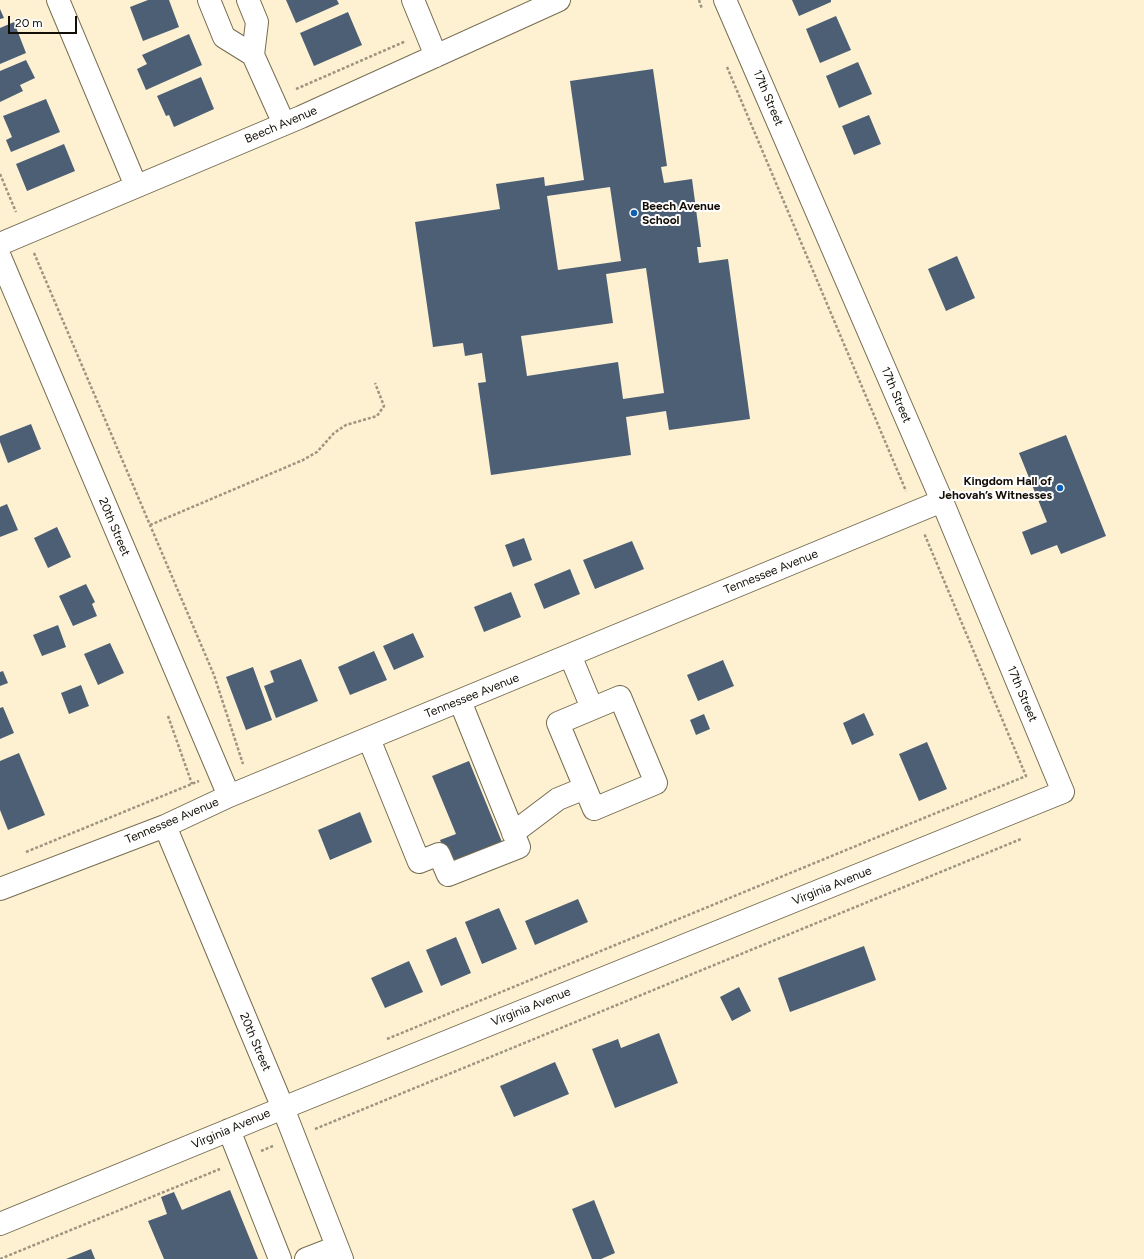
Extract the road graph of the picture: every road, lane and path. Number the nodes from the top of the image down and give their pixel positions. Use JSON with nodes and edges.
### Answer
{"nodes":[{"id":1,"x":58,"y":0,"type":"edge"},
{"id":2,"x":209,"y":0,"type":"edge"},
{"id":3,"x":248,"y":0,"type":"edge"},
{"id":4,"x":412,"y":0,"type":"edge"},
{"id":5,"x":559,"y":0,"type":"edge"},
{"id":6,"x":699,"y":0,"type":"edge"},
{"id":7,"x":725,"y":0,"type":"edge"},
{"id":8,"x":705,"y":15,"type":"dead end"},
{"id":9,"x":426,"y":32,"type":"junction"},
{"id":10,"x":253,"y":55,"type":"junction"},
{"id":11,"x":436,"y":56,"type":"junction"},
{"id":12,"x":726,"y":66,"type":"dead end"},
{"id":13,"x":296,"y":89,"type":"dead end"},
{"id":14,"x":284,"y":124,"type":"junction"},
{"id":15,"x":0,"y":174,"type":"edge"},
{"id":16,"x":136,"y":186,"type":"junction"},
{"id":17,"x":25,"y":233,"type":"junction"},
{"id":18,"x":0,"y":244,"type":"edge"},
{"id":19,"x":0,"y":258,"type":"edge"},
{"id":20,"x":375,"y":384,"type":"dead end"},
{"id":21,"x":942,"y":501,"type":"junction"},
{"id":22,"x":915,"y":513,"type":"junction"},
{"id":23,"x":150,"y":525,"type":"junction"},
{"id":24,"x":570,"y":655,"type":"junction"},
{"id":25,"x":460,"y":701,"type":"junction"},
{"id":26,"x":592,"y":708,"type":"junction"},
{"id":27,"x":369,"y":739,"type":"junction"},
{"id":28,"x":243,"y":764,"type":"dead end"},
{"id":29,"x":192,"y":784,"type":"dead end"},
{"id":30,"x":585,"y":788,"type":"junction"},
{"id":31,"x":1063,"y":792,"type":"joint"},
{"id":32,"x":229,"y":796,"type":"junction"},
{"id":33,"x":165,"y":826,"type":"junction"},
{"id":34,"x":513,"y":833,"type":"junction"},
{"id":35,"x":1021,"y":839,"type":"dead end"},
{"id":36,"x":22,"y":854,"type":"dead end"},
{"id":37,"x":0,"y":889,"type":"edge"},
{"id":38,"x":384,"y":1040,"type":"dead end"},
{"id":39,"x":283,"y":1108,"type":"junction"},
{"id":40,"x":229,"y":1130,"type":"junction"},
{"id":41,"x":294,"y":1138,"type":"junction"},
{"id":42,"x":241,"y":1160,"type":"junction"},
{"id":43,"x":0,"y":1224,"type":"edge"},
{"id":44,"x":339,"y":1253,"type":"edge"},
{"id":45,"x":0,"y":1259,"type":"edge"},
{"id":46,"x":280,"y":1259,"type":"edge"},
{"id":47,"x":306,"y":1259,"type":"edge"}],
"edges":[{"from":1,"to":16,"type":"street"},
{"from":2,"to":10,"type":"street"},
{"from":3,"to":10,"type":"street"},
{"from":4,"to":9,"type":"street"},
{"from":5,"to":11,"type":"street","name":"Beech Avenue"},
{"from":6,"to":8,"type":"path"},
{"from":7,"to":21,"type":"street","name":"17th Street"},
{"from":9,"to":11,"type":"street"},
{"from":9,"to":13,"type":"path"},
{"from":10,"to":14,"type":"street"},
{"from":11,"to":14,"type":"street","name":"Beech Avenue"},
{"from":12,"to":22,"type":"path"},
{"from":14,"to":16,"type":"street","name":"Beech Avenue"},
{"from":15,"to":17,"type":"path"},
{"from":16,"to":17,"type":"street","name":"Beech Avenue"},
{"from":17,"to":18,"type":"street","name":"Beech Avenue"},
{"from":17,"to":23,"type":"path"},
{"from":19,"to":32,"type":"street","name":"20th Street"},
{"from":20,"to":23,"type":"path"},
{"from":21,"to":22,"type":"street","name":"Tennessee Avenue"},
{"from":21,"to":31,"type":"street","name":"17th Street"},
{"from":22,"to":24,"type":"street","name":"Tennessee Avenue"},
{"from":22,"to":38,"type":"path"},
{"from":23,"to":28,"type":"path"},
{"from":24,"to":25,"type":"street","name":"Tennessee Avenue"},
{"from":24,"to":26,"type":"street"},
{"from":25,"to":27,"type":"street","name":"Tennessee Avenue"},
{"from":25,"to":34,"type":"street"},
{"from":26,"to":30,"type":"street"},
{"from":26,"to":30,"type":"street"},
{"from":27,"to":32,"type":"street","name":"Tennessee Avenue"},
{"from":27,"to":34,"type":"street"},
{"from":29,"to":36,"type":"path"},
{"from":30,"to":34,"type":"street"},
{"from":31,"to":39,"type":"street","name":"Virginia Avenue"},
{"from":32,"to":33,"type":"street","name":"Tennessee Avenue"},
{"from":33,"to":37,"type":"street","name":"Tennessee Avenue"},
{"from":33,"to":39,"type":"street","name":"20th Street"},
{"from":35,"to":41,"type":"path"},
{"from":39,"to":40,"type":"street","name":"Virginia Avenue"},
{"from":39,"to":41,"type":"street","name":"20th Street"},
{"from":40,"to":42,"type":"street"},
{"from":40,"to":43,"type":"street","name":"Virginia Avenue"},
{"from":41,"to":42,"type":"path"},
{"from":41,"to":44,"type":"street","name":"20th Street"},
{"from":42,"to":45,"type":"path"},
{"from":42,"to":46,"type":"street"},
{"from":44,"to":47,"type":"street"}]}
